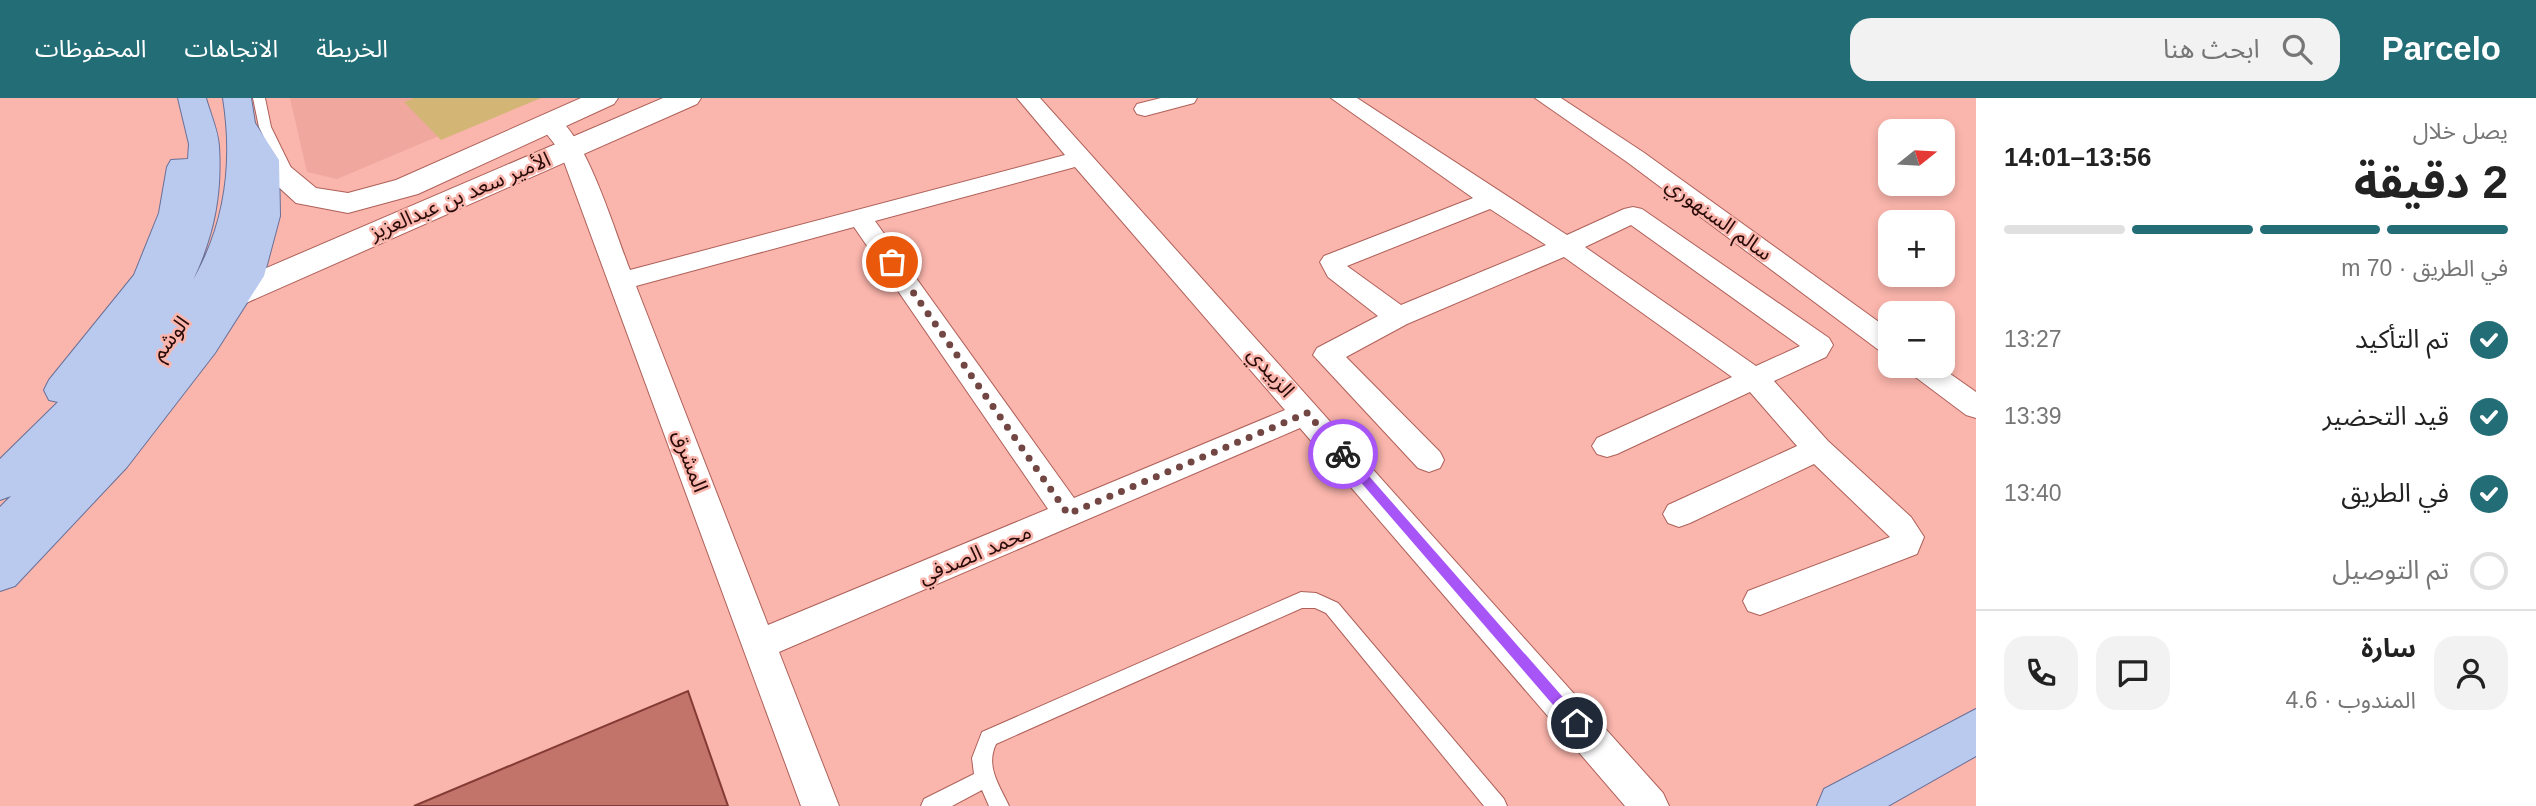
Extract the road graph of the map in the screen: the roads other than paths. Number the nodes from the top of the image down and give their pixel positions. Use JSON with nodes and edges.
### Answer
{"nodes":[{"id":1,"x":192,"y":98,"type":"edge"},
{"id":2,"x":604,"y":98,"type":"edge"},
{"id":3,"x":687,"y":98,"type":"edge"},
{"id":4,"x":1028,"y":98,"type":"edge"},
{"id":5,"x":1186,"y":98,"type":"edge"},
{"id":6,"x":1342,"y":98,"type":"edge"},
{"id":7,"x":1546,"y":98,"type":"edge"},
{"id":8,"x":246,"y":107,"type":"edge"},
{"id":9,"x":1145,"y":109,"type":"dead end"},
{"id":10,"x":549,"y":123,"type":"junction"},
{"id":11,"x":571,"y":149,"type":"junction"},
{"id":12,"x":1081,"y":158,"type":"junction"},
{"id":13,"x":264,"y":160,"type":"junction"},
{"id":14,"x":292,"y":183,"type":"junction"},
{"id":15,"x":1492,"y":199,"type":"junction"},
{"id":16,"x":860,"y":217,"type":"junction"},
{"id":17,"x":1566,"y":246,"type":"junction"},
{"id":18,"x":621,"y":281,"type":"junction"},
{"id":19,"x":234,"y":295,"type":"junction"},
{"id":20,"x":1398,"y":317,"type":"junction"},
{"id":21,"x":1878,"y":335,"type":"edge"},
{"id":22,"x":1936,"y":378,"type":"edge"},
{"id":23,"x":1755,"y":379,"type":"junction"},
{"id":24,"x":1976,"y":407,"type":"edge"},
{"id":25,"x":1307,"y":413,"type":"junction"},
{"id":26,"x":1608,"y":446,"type":"dead end"},
{"id":27,"x":0,"y":448,"type":"edge"},
{"id":28,"x":1818,"y":449,"type":"junction"},
{"id":29,"x":1429,"y":460,"type":"dead end"},
{"id":30,"x":0,"y":484,"type":"edge"},
{"id":31,"x":1068,"y":514,"type":"junction"},
{"id":32,"x":1679,"y":514,"type":"dead end"},
{"id":33,"x":0,"y":532,"type":"edge"},
{"id":34,"x":0,"y":573,"type":"edge"},
{"id":35,"x":1760,"y":601,"type":"dead end"},
{"id":36,"x":759,"y":645,"type":"junction"},
{"id":37,"x":1976,"y":731,"type":"edge"},
{"id":38,"x":986,"y":778,"type":"junction"},
{"id":39,"x":820,"y":806,"type":"edge"},
{"id":40,"x":931,"y":806,"type":"edge"},
{"id":41,"x":999,"y":806,"type":"edge"},
{"id":42,"x":1497,"y":806,"type":"edge"},
{"id":43,"x":1650,"y":806,"type":"edge"},
{"id":44,"x":1841,"y":806,"type":"edge"}],
"edges":[{"from":1,"to":27,"type":"main road"},
{"from":1,"to":30,"type":"main road","name":"الوشم"},
{"from":2,"to":10,"type":"street","name":"الأمير سعد بن عبدالعزيز"},
{"from":3,"to":11,"type":"street","name":"الأمير سعد بن عبدالعزيز"},
{"from":4,"to":12,"type":"street","name":"الزبيدي"},
{"from":5,"to":9,"type":"street"},
{"from":6,"to":15,"type":"street"},
{"from":7,"to":21,"type":"street","name":"سالم السنهوري"},
{"from":8,"to":13,"type":"main road"},
{"from":8,"to":14,"type":"lane"},
{"from":8,"to":33,"type":"main road","name":"الوشم"},
{"from":10,"to":11,"type":"street","name":"المشرق"},
{"from":10,"to":14,"type":"street","name":"الأمير سعد بن عبدالعزيز"},
{"from":11,"to":18,"type":"street","name":"المشرق"},
{"from":11,"to":19,"type":"street","name":"الأمير سعد بن عبدالعزيز"},
{"from":12,"to":16,"type":"street"},
{"from":12,"to":25,"type":"street","name":"الزبيدي"},
{"from":13,"to":14,"type":"street","name":"الأمير سعد بن عبدالعزيز"},
{"from":13,"to":19,"type":"main road"},
{"from":15,"to":17,"type":"street"},
{"from":15,"to":20,"type":"street"},
{"from":16,"to":18,"type":"street"},
{"from":16,"to":31,"type":"street"},
{"from":17,"to":20,"type":"street"},
{"from":17,"to":23,"type":"street"},
{"from":17,"to":23,"type":"street"},
{"from":18,"to":36,"type":"street","name":"المشرق"},
{"from":19,"to":34,"type":"main road"},
{"from":20,"to":29,"type":"street"},
{"from":22,"to":24,"type":"street"},
{"from":23,"to":26,"type":"street"},
{"from":23,"to":28,"type":"street"},
{"from":25,"to":31,"type":"street","name":"محمد الصدفي"},
{"from":25,"to":43,"type":"street","name":"الزبيدي"},
{"from":28,"to":32,"type":"street"},
{"from":28,"to":35,"type":"street"},
{"from":31,"to":36,"type":"street","name":"محمد الصدفي"},
{"from":36,"to":39,"type":"street","name":"المشرق"},
{"from":37,"to":44,"type":"main road"},
{"from":38,"to":40,"type":"lane"},
{"from":38,"to":41,"type":"lane"},
{"from":38,"to":42,"type":"lane"}]}
